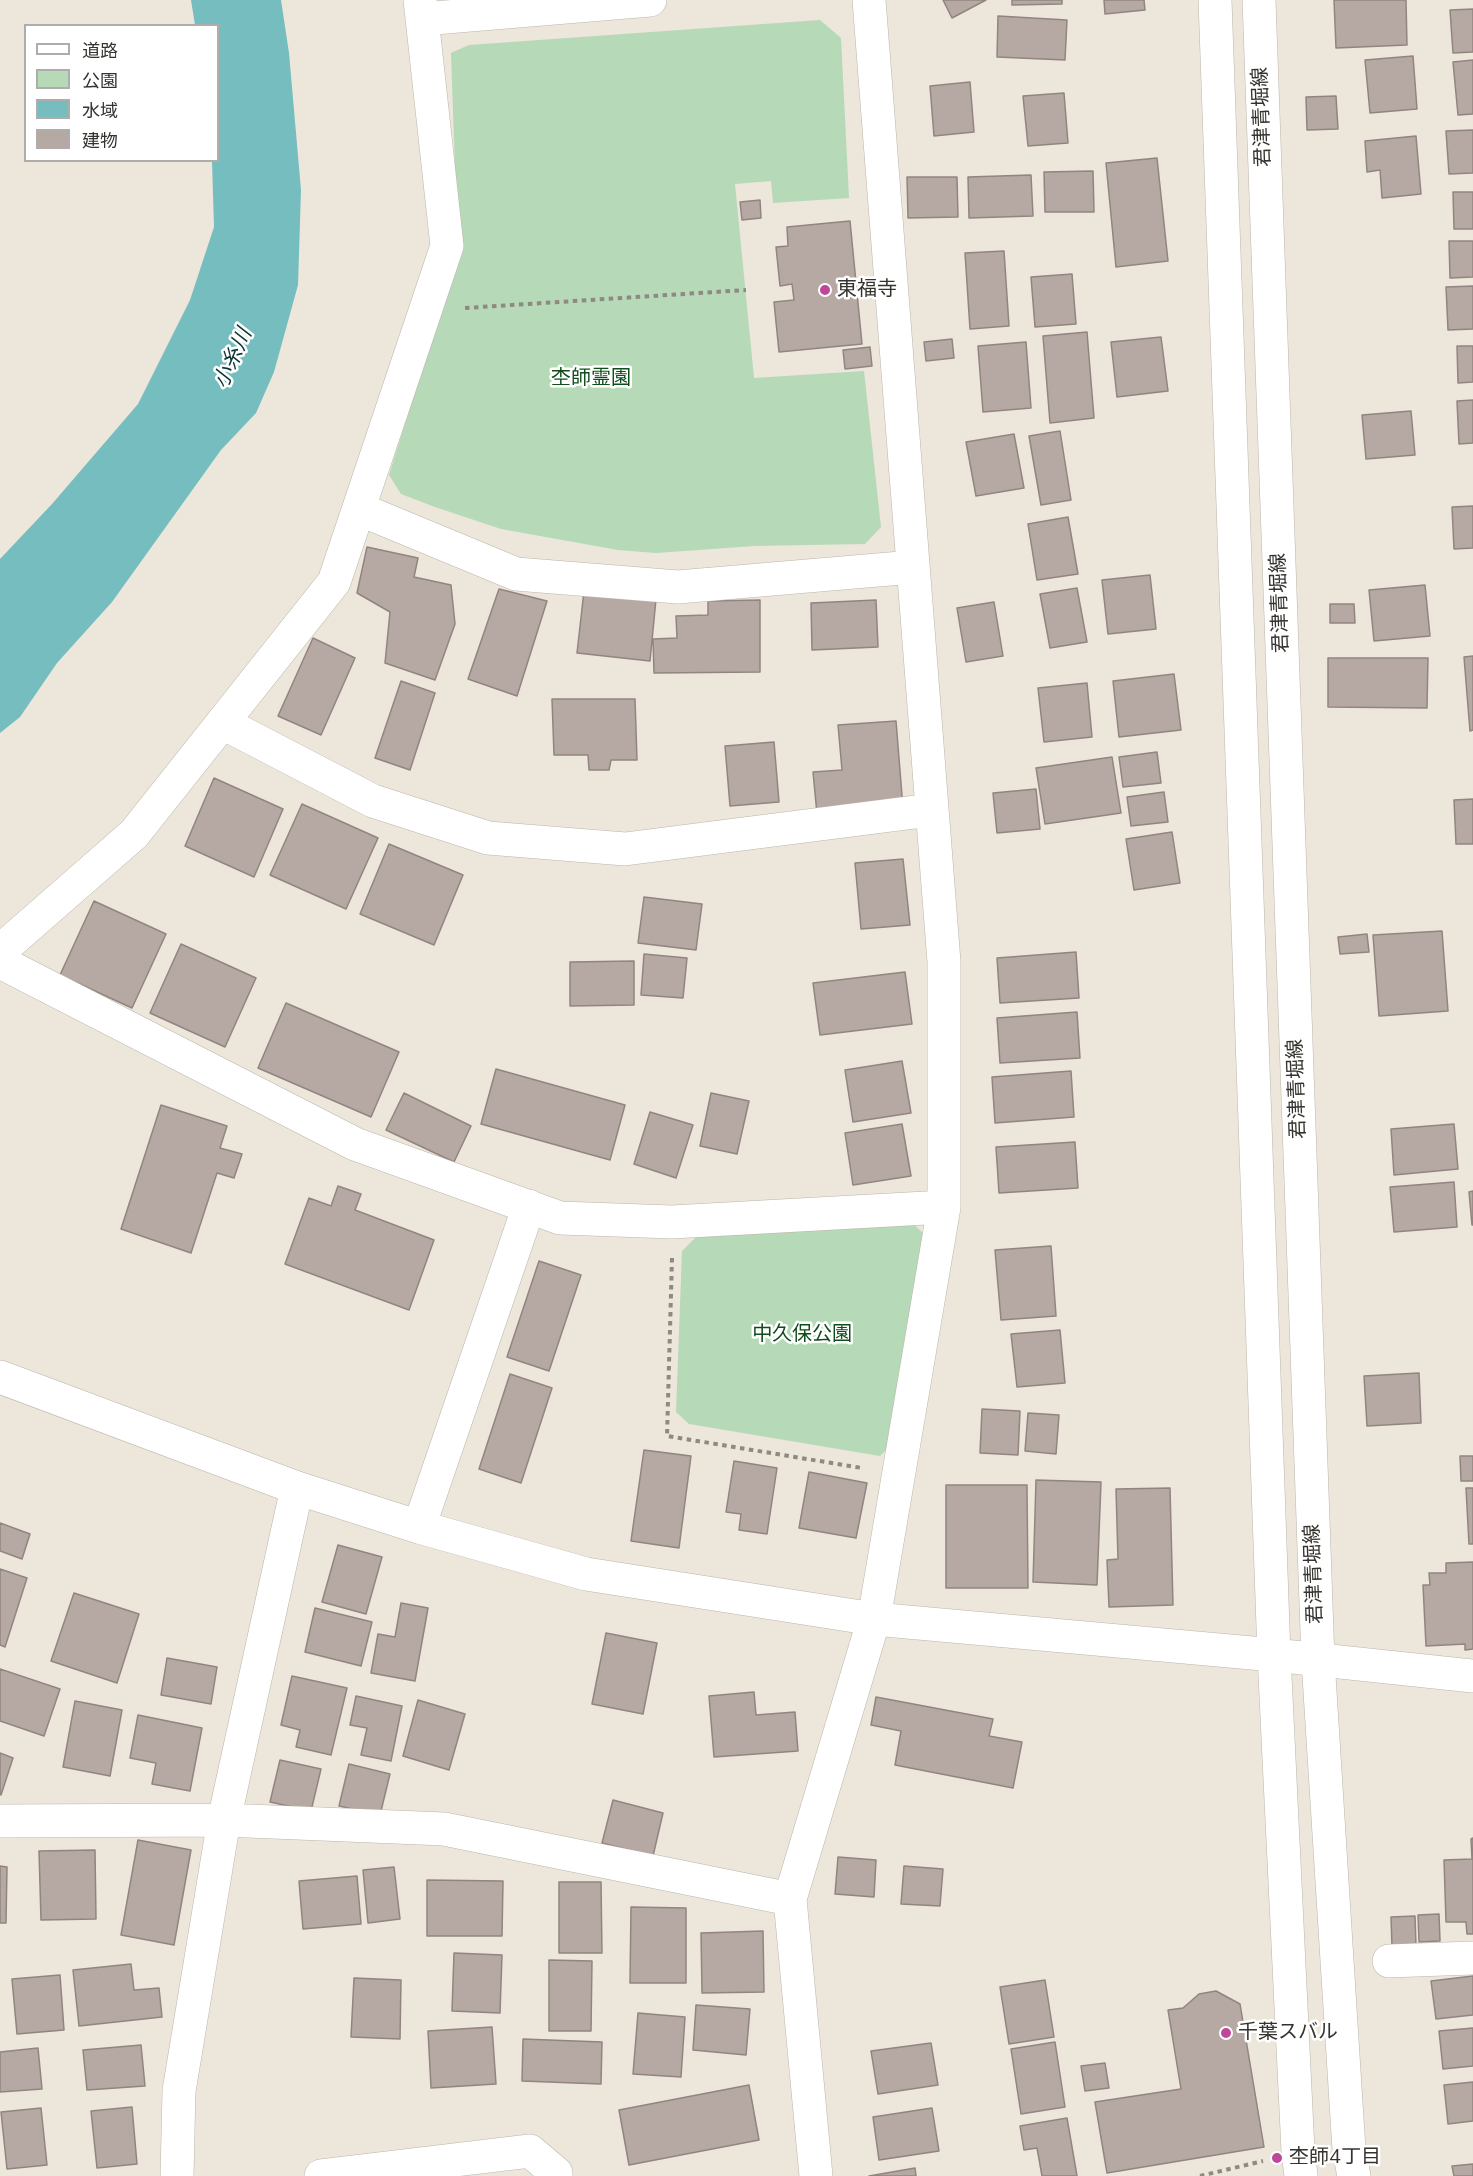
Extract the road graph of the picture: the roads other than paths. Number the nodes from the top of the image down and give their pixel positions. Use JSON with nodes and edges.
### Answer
{"nodes":[{"id":1,"x":650,"y":0,"type":"edge"},
{"id":2,"x":869,"y":0,"type":"edge"},
{"id":3,"x":1215,"y":0,"type":"edge"},
{"id":4,"x":1259,"y":0,"type":"edge"},
{"id":5,"x":421,"y":9,"type":"edge"},
{"id":6,"x":360,"y":508,"type":"junction"},
{"id":7,"x":913,"y":567,"type":"junction"},
{"id":8,"x":223,"y":723,"type":"junction"},
{"id":9,"x":932,"y":810,"type":"junction"},
{"id":10,"x":0,"y":951,"type":"edge"},
{"id":11,"x":0,"y":962,"type":"edge"},
{"id":12,"x":529,"y":1206,"type":"junction"},
{"id":13,"x":944,"y":1207,"type":"junction"},
{"id":14,"x":0,"y":1377,"type":"edge"},
{"id":15,"x":297,"y":1488,"type":"junction"},
{"id":16,"x":420,"y":1527,"type":"junction"},
{"id":17,"x":874,"y":1619,"type":"junction"},
{"id":18,"x":1274,"y":1655,"type":"junction"},
{"id":19,"x":1318,"y":1660,"type":"junction"},
{"id":20,"x":1473,"y":1676,"type":"edge"},
{"id":21,"x":224,"y":1820,"type":"junction"},
{"id":22,"x":0,"y":1821,"type":"edge"},
{"id":23,"x":790,"y":1899,"type":"junction"},
{"id":24,"x":1473,"y":1958,"type":"edge"},
{"id":25,"x":1389,"y":1961,"type":"dead end"},
{"id":26,"x":177,"y":2176,"type":"edge"},
{"id":27,"x":321,"y":2176,"type":"edge"},
{"id":28,"x":556,"y":2176,"type":"edge"},
{"id":29,"x":816,"y":2176,"type":"edge"},
{"id":30,"x":1301,"y":2176,"type":"edge"},
{"id":31,"x":1353,"y":2176,"type":"edge"}],
"edges":[{"from":1,"to":5,"type":"street"},
{"from":2,"to":7,"type":"street"},
{"from":3,"to":18,"type":"street"},
{"from":4,"to":19,"type":"street","name":"君津青堀線"},
{"from":5,"to":6,"type":"street"},
{"from":6,"to":7,"type":"street"},
{"from":6,"to":8,"type":"street"},
{"from":7,"to":9,"type":"street"},
{"from":8,"to":9,"type":"street"},
{"from":8,"to":10,"type":"street"},
{"from":9,"to":13,"type":"street"},
{"from":11,"to":12,"type":"street"},
{"from":12,"to":13,"type":"street"},
{"from":12,"to":16,"type":"street"},
{"from":13,"to":17,"type":"street"},
{"from":14,"to":15,"type":"street"},
{"from":15,"to":16,"type":"street"},
{"from":15,"to":21,"type":"street"},
{"from":16,"to":17,"type":"street"},
{"from":17,"to":18,"type":"street"},
{"from":17,"to":23,"type":"street"},
{"from":18,"to":19,"type":"street"},
{"from":18,"to":30,"type":"street"},
{"from":19,"to":20,"type":"street"},
{"from":19,"to":31,"type":"street","name":"君津青堀線"},
{"from":21,"to":22,"type":"street"},
{"from":21,"to":23,"type":"street"},
{"from":21,"to":26,"type":"street"},
{"from":23,"to":29,"type":"street"},
{"from":24,"to":25,"type":"street"},
{"from":27,"to":28,"type":"street"}]}
